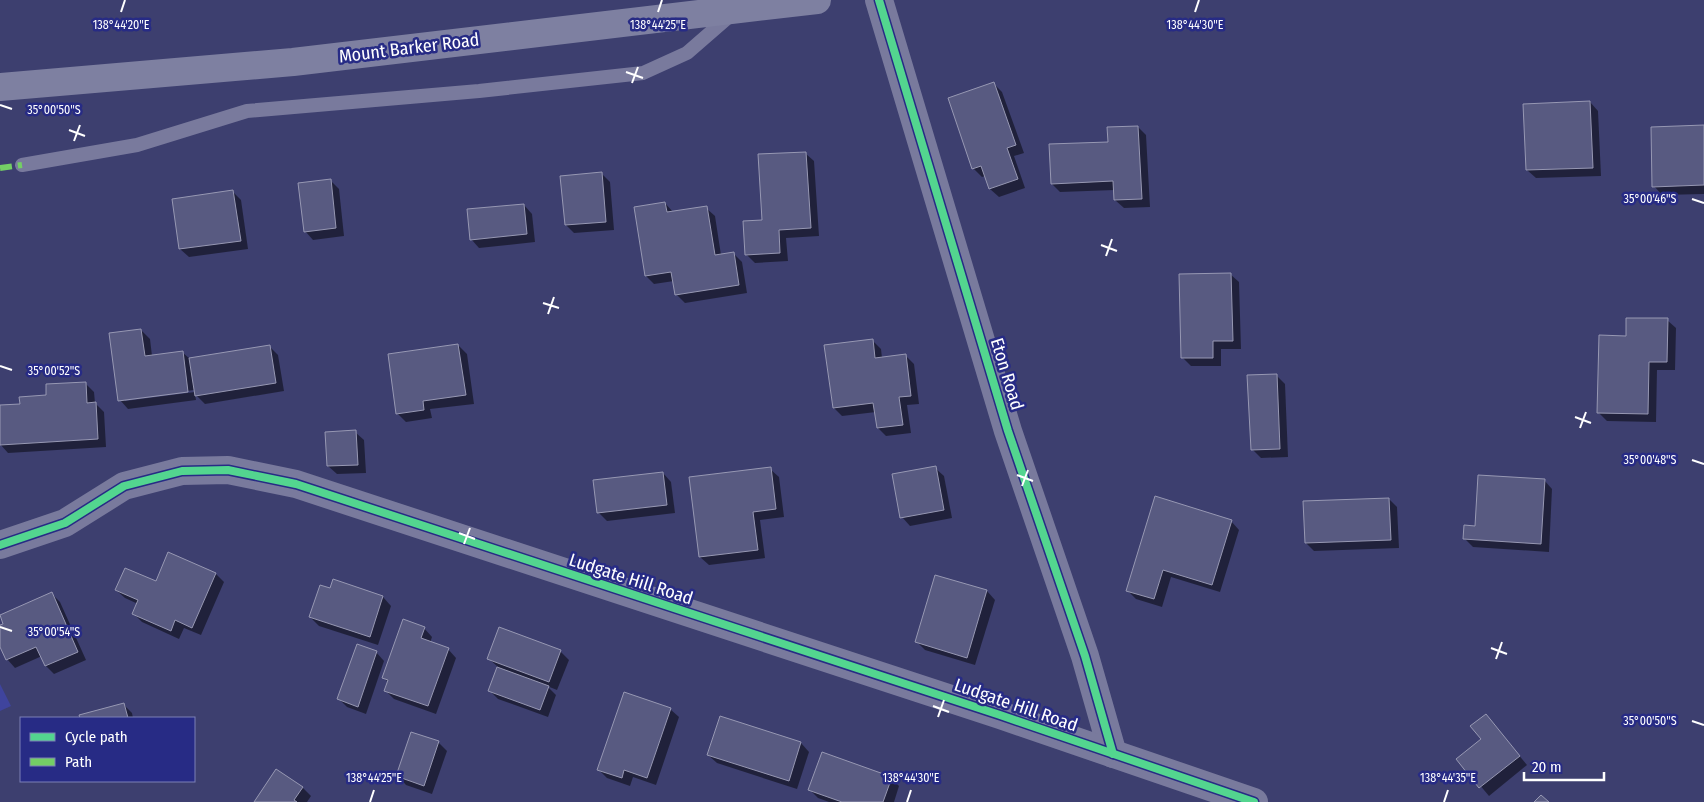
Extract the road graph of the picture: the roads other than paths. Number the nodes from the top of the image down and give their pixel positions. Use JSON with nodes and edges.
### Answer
{"nodes":[{"id":1,"x":817,"y":0,"type":"edge"},
{"id":2,"x":879,"y":0,"type":"edge"},
{"id":3,"x":738,"y":9,"type":"junction"},
{"id":4,"x":0,"y":87,"type":"edge"},
{"id":5,"x":22,"y":165,"type":"dead end"},
{"id":6,"x":0,"y":545,"type":"edge"},
{"id":7,"x":1113,"y":754,"type":"junction"},
{"id":8,"x":1254,"y":802,"type":"edge"}],
"edges":[{"from":1,"to":3,"type":"main road","name":"Mount Barker Road"},
{"from":2,"to":7,"type":"street","name":"Eton Road"},
{"from":3,"to":4,"type":"main road","name":"Mount Barker Road"},
{"from":3,"to":5,"type":"lane"},
{"from":6,"to":7,"type":"street","name":"Ludgate Hill Road"},
{"from":7,"to":8,"type":"street","name":"Ludgate Hill Road"}]}
